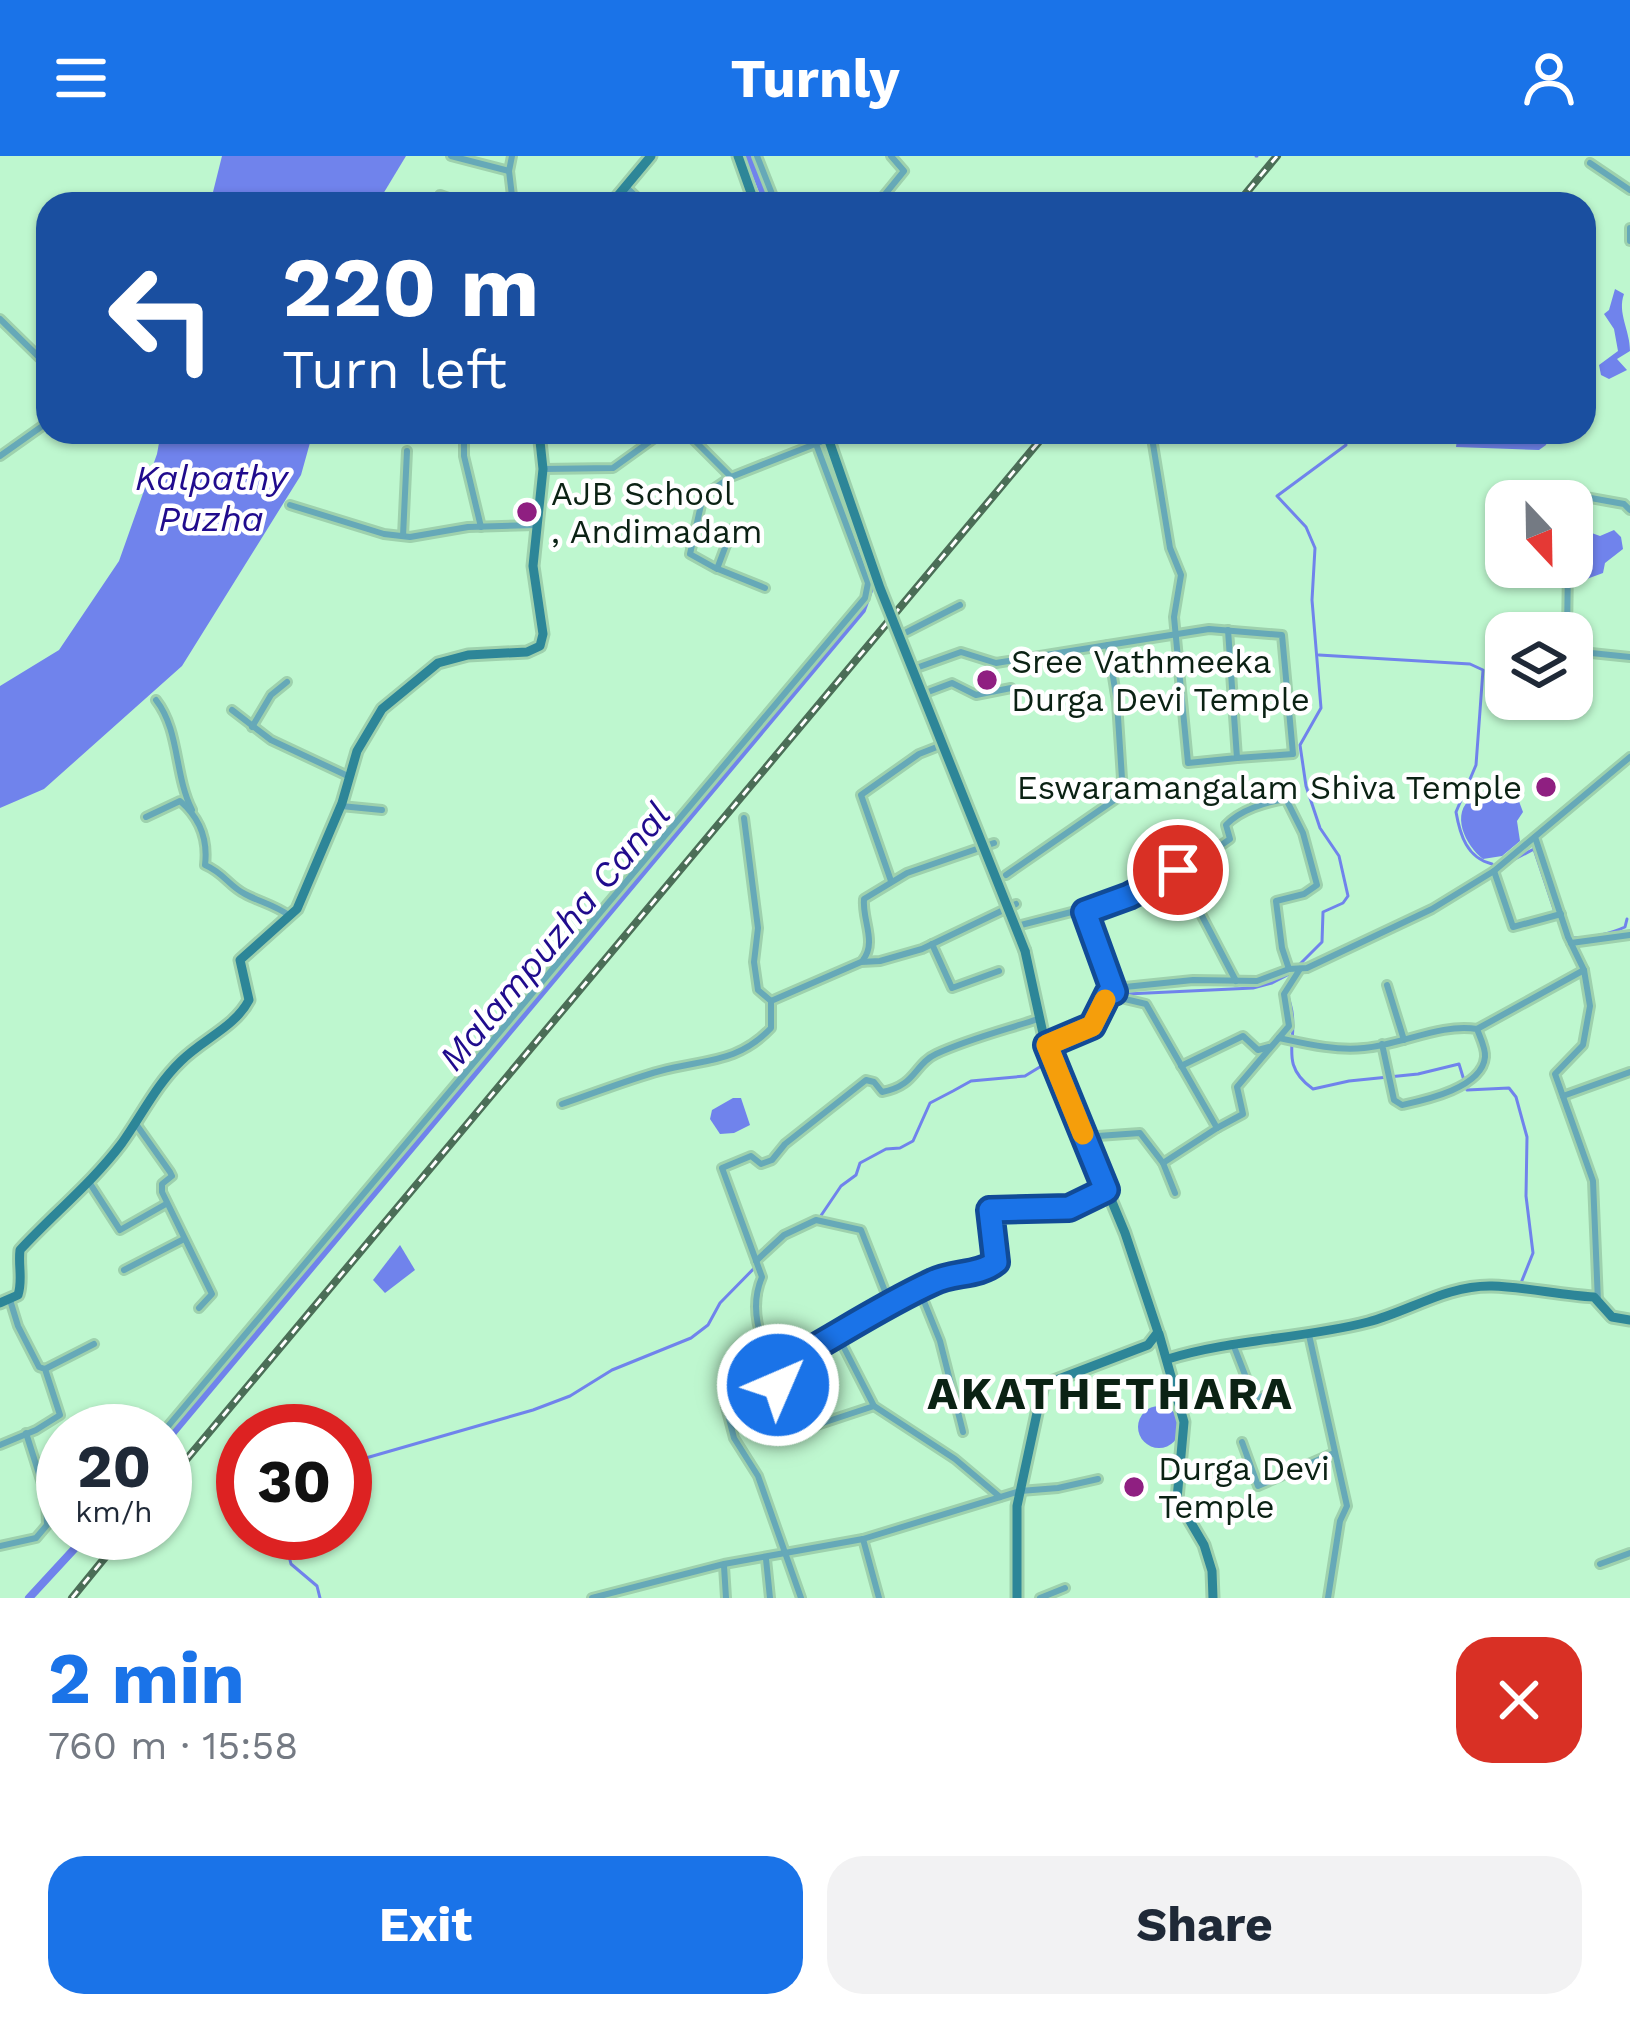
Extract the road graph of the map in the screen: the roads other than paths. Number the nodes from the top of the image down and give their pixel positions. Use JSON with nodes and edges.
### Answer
{"nodes":[{"id":1,"x":451,"y":156,"type":"edge"},
{"id":2,"x":512,"y":156,"type":"edge"},
{"id":3,"x":651,"y":156,"type":"edge"},
{"id":4,"x":738,"y":156,"type":"edge"},
{"id":5,"x":757,"y":156,"type":"edge"},
{"id":6,"x":891,"y":156,"type":"edge"},
{"id":7,"x":1590,"y":163,"type":"dead end"},
{"id":8,"x":509,"y":171,"type":"junction"},
{"id":9,"x":627,"y":188,"type":"junction"},
{"id":10,"x":1630,"y":190,"type":"edge"},
{"id":11,"x":512,"y":192,"type":"edge"},
{"id":12,"x":623,"y":192,"type":"edge"},
{"id":13,"x":631,"y":192,"type":"edge"},
{"id":14,"x":751,"y":192,"type":"edge"},
{"id":15,"x":771,"y":192,"type":"edge"},
{"id":16,"x":887,"y":192,"type":"edge"},
{"id":17,"x":1630,"y":229,"type":"edge"},
{"id":18,"x":1630,"y":241,"type":"edge"},
{"id":19,"x":0,"y":320,"type":"edge"},
{"id":20,"x":36,"y":354,"type":"edge"},
{"id":21,"x":36,"y":430,"type":"edge"},
{"id":22,"x":464,"y":444,"type":"edge"},
{"id":23,"x":540,"y":444,"type":"edge"},
{"id":24,"x":648,"y":444,"type":"edge"},
{"id":25,"x":698,"y":444,"type":"edge"},
{"id":26,"x":812,"y":444,"type":"edge"},
{"id":27,"x":823,"y":444,"type":"edge"},
{"id":28,"x":824,"y":444,"type":"edge"},
{"id":29,"x":1153,"y":444,"type":"edge"},
{"id":30,"x":407,"y":451,"type":"dead end"},
{"id":31,"x":0,"y":456,"type":"edge"},
{"id":32,"x":543,"y":469,"type":"junction"},
{"id":33,"x":731,"y":477,"type":"junction"},
{"id":34,"x":1593,"y":500,"type":"edge"},
{"id":35,"x":290,"y":505,"type":"dead end"},
{"id":36,"x":1629,"y":507,"type":"edge"},
{"id":37,"x":540,"y":525,"type":"junction"},
{"id":38,"x":481,"y":527,"type":"junction"},
{"id":39,"x":732,"y":530,"type":"dead end"},
{"id":40,"x":403,"y":536,"type":"junction"},
{"id":41,"x":878,"y":560,"type":"dead end"},
{"id":42,"x":717,"y":568,"type":"junction"},
{"id":43,"x":863,"y":569,"type":"junction"},
{"id":44,"x":765,"y":588,"type":"dead end"},
{"id":45,"x":960,"y":605,"type":"dead end"},
{"id":46,"x":1228,"y":630,"type":"junction"},
{"id":47,"x":907,"y":632,"type":"dead end"},
{"id":48,"x":1176,"y":636,"type":"junction"},
{"id":49,"x":1108,"y":645,"type":"junction"},
{"id":50,"x":1593,"y":653,"type":"edge"},
{"id":51,"x":1630,"y":657,"type":"edge"},
{"id":52,"x":920,"y":667,"type":"dead end"},
{"id":53,"x":287,"y":682,"type":"dead end"},
{"id":54,"x":1011,"y":688,"type":"dead end"},
{"id":55,"x":928,"y":692,"type":"dead end"},
{"id":56,"x":156,"y":700,"type":"dead end"},
{"id":57,"x":232,"y":710,"type":"dead end"},
{"id":58,"x":252,"y":727,"type":"junction"},
{"id":59,"x":945,"y":743,"type":"dead end"},
{"id":60,"x":1630,"y":757,"type":"edge"},
{"id":61,"x":1237,"y":758,"type":"junction"},
{"id":62,"x":350,"y":777,"type":"junction"},
{"id":63,"x":341,"y":806,"type":"junction"},
{"id":64,"x":382,"y":810,"type":"dead end"},
{"id":65,"x":194,"y":813,"type":"junction"},
{"id":66,"x":146,"y":817,"type":"dead end"},
{"id":67,"x":744,"y":818,"type":"dead end"},
{"id":68,"x":1534,"y":837,"type":"junction"},
{"id":69,"x":994,"y":843,"type":"dead end"},
{"id":70,"x":1178,"y":870,"type":"junction"},
{"id":71,"x":1494,"y":871,"type":"junction"},
{"id":72,"x":1006,"y":874,"type":"dead end"},
{"id":73,"x":891,"y":881,"type":"junction"},
{"id":74,"x":1016,"y":904,"type":"dead end"},
{"id":75,"x":1088,"y":908,"type":"junction"},
{"id":76,"x":1561,"y":914,"type":"junction"},
{"id":77,"x":290,"y":916,"type":"junction"},
{"id":78,"x":1021,"y":925,"type":"dead end"},
{"id":79,"x":1630,"y":935,"type":"edge"},
{"id":80,"x":932,"y":944,"type":"junction"},
{"id":81,"x":1571,"y":944,"type":"junction"},
{"id":82,"x":861,"y":962,"type":"junction"},
{"id":83,"x":1289,"y":968,"type":"junction"},
{"id":84,"x":1301,"y":968,"type":"junction"},
{"id":85,"x":1584,"y":970,"type":"junction"},
{"id":86,"x":999,"y":971,"type":"dead end"},
{"id":87,"x":1236,"y":981,"type":"junction"},
{"id":88,"x":1387,"y":985,"type":"dead end"},
{"id":89,"x":1112,"y":995,"type":"junction"},
{"id":90,"x":771,"y":1001,"type":"junction"},
{"id":91,"x":1038,"y":1019,"type":"junction"},
{"id":92,"x":1477,"y":1029,"type":"junction"},
{"id":93,"x":1285,"y":1039,"type":"junction"},
{"id":94,"x":1404,"y":1040,"type":"junction"},
{"id":95,"x":1382,"y":1044,"type":"junction"},
{"id":96,"x":1272,"y":1046,"type":"junction"},
{"id":97,"x":1050,"y":1053,"type":"junction"},
{"id":98,"x":1181,"y":1066,"type":"junction"},
{"id":99,"x":1630,"y":1072,"type":"edge"},
{"id":100,"x":1563,"y":1096,"type":"junction"},
{"id":101,"x":562,"y":1104,"type":"dead end"},
{"id":102,"x":135,"y":1122,"type":"junction"},
{"id":103,"x":1217,"y":1128,"type":"junction"},
{"id":104,"x":1084,"y":1137,"type":"junction"},
{"id":105,"x":1163,"y":1163,"type":"junction"},
{"id":106,"x":88,"y":1181,"type":"junction"},
{"id":107,"x":1106,"y":1190,"type":"junction"},
{"id":108,"x":1174,"y":1193,"type":"dead end"},
{"id":109,"x":166,"y":1204,"type":"junction"},
{"id":110,"x":184,"y":1239,"type":"junction"},
{"id":111,"x":756,"y":1262,"type":"junction"},
{"id":112,"x":124,"y":1270,"type":"dead end"},
{"id":113,"x":919,"y":1289,"type":"junction"},
{"id":114,"x":5,"y":1301,"type":"edge"},
{"id":115,"x":1598,"y":1302,"type":"junction"},
{"id":116,"x":890,"y":1304,"type":"junction"},
{"id":117,"x":199,"y":1308,"type":"dead end"},
{"id":118,"x":1630,"y":1320,"type":"edge"},
{"id":119,"x":1307,"y":1331,"type":"junction"},
{"id":120,"x":1158,"y":1332,"type":"junction"},
{"id":121,"x":838,"y":1336,"type":"junction"},
{"id":122,"x":94,"y":1344,"type":"dead end"},
{"id":123,"x":1234,"y":1344,"type":"junction"},
{"id":124,"x":1168,"y":1359,"type":"junction"},
{"id":125,"x":45,"y":1369,"type":"junction"},
{"id":126,"x":774,"y":1370,"type":"junction"},
{"id":127,"x":1280,"y":1393,"type":"dead end"},
{"id":128,"x":752,"y":1396,"type":"junction"},
{"id":129,"x":187,"y":1404,"type":"edge"},
{"id":130,"x":874,"y":1406,"type":"junction"},
{"id":131,"x":963,"y":1432,"type":"dead end"},
{"id":132,"x":26,"y":1433,"type":"junction"},
{"id":133,"x":1242,"y":1442,"type":"dead end"},
{"id":134,"x":0,"y":1445,"type":"edge"},
{"id":135,"x":1334,"y":1453,"type":"junction"},
{"id":136,"x":1098,"y":1478,"type":"dead end"},
{"id":137,"x":1020,"y":1491,"type":"junction"},
{"id":138,"x":1000,"y":1496,"type":"junction"},
{"id":139,"x":863,"y":1539,"type":"junction"},
{"id":140,"x":0,"y":1546,"type":"edge"},
{"id":141,"x":1630,"y":1553,"type":"edge"},
{"id":142,"x":789,"y":1554,"type":"junction"},
{"id":143,"x":766,"y":1559,"type":"junction"},
{"id":144,"x":724,"y":1564,"type":"junction"},
{"id":145,"x":1600,"y":1564,"type":"dead end"},
{"id":146,"x":1065,"y":1588,"type":"dead end"},
{"id":147,"x":592,"y":1598,"type":"edge"},
{"id":148,"x":726,"y":1598,"type":"edge"},
{"id":149,"x":770,"y":1598,"type":"edge"},
{"id":150,"x":801,"y":1598,"type":"edge"},
{"id":151,"x":879,"y":1598,"type":"edge"},
{"id":152,"x":1017,"y":1598,"type":"edge"},
{"id":153,"x":1040,"y":1598,"type":"edge"},
{"id":154,"x":1213,"y":1598,"type":"edge"},
{"id":155,"x":1328,"y":1598,"type":"edge"}],
"edges":[{"from":1,"to":8,"type":"street"},
{"from":2,"to":8,"type":"street"},
{"from":3,"to":9,"type":"street"},
{"from":4,"to":14,"type":"street"},
{"from":5,"to":15,"type":"street"},
{"from":6,"to":16,"type":"street"},
{"from":7,"to":10,"type":"street"},
{"from":8,"to":11,"type":"street"},
{"from":9,"to":12,"type":"street"},
{"from":9,"to":13,"type":"street"},
{"from":17,"to":18,"type":"street"},
{"from":19,"to":20,"type":"street"},
{"from":21,"to":31,"type":"street"},
{"from":22,"to":38,"type":"street"},
{"from":23,"to":32,"type":"street"},
{"from":24,"to":32,"type":"street"},
{"from":25,"to":33,"type":"street"},
{"from":26,"to":33,"type":"street"},
{"from":27,"to":43,"type":"street"},
{"from":28,"to":91,"type":"street","bridge":true},
{"from":29,"to":48,"type":"street"},
{"from":30,"to":40,"type":"street"},
{"from":32,"to":37,"type":"street"},
{"from":33,"to":42,"type":"street"},
{"from":34,"to":36,"type":"street"},
{"from":35,"to":40,"type":"street"},
{"from":37,"to":38,"type":"street"},
{"from":37,"to":62,"type":"street"},
{"from":38,"to":40,"type":"street"},
{"from":39,"to":42,"type":"street"},
{"from":41,"to":43,"type":"street","bridge":true},
{"from":42,"to":44,"type":"street"},
{"from":43,"to":129,"type":"street"},
{"from":45,"to":47,"type":"street"},
{"from":46,"to":48,"type":"street"},
{"from":46,"to":61,"type":"street"},
{"from":46,"to":61,"type":"street"},
{"from":48,"to":49,"type":"street"},
{"from":48,"to":61,"type":"street"},
{"from":49,"to":52,"type":"street"},
{"from":49,"to":72,"type":"street"},
{"from":50,"to":51,"type":"street"},
{"from":53,"to":58,"type":"street"},
{"from":54,"to":55,"type":"street"},
{"from":56,"to":65,"type":"street"},
{"from":57,"to":58,"type":"street"},
{"from":58,"to":62,"type":"street"},
{"from":59,"to":73,"type":"street"},
{"from":60,"to":68,"type":"street"},
{"from":62,"to":63,"type":"street"},
{"from":63,"to":64,"type":"street"},
{"from":63,"to":77,"type":"street"},
{"from":65,"to":66,"type":"street"},
{"from":65,"to":77,"type":"street"},
{"from":67,"to":90,"type":"street"},
{"from":68,"to":71,"type":"street"},
{"from":68,"to":76,"type":"street"},
{"from":69,"to":73,"type":"street"},
{"from":70,"to":75,"type":"street"},
{"from":70,"to":83,"type":"street"},
{"from":70,"to":87,"type":"street"},
{"from":71,"to":76,"type":"street"},
{"from":71,"to":84,"type":"street"},
{"from":73,"to":82,"type":"street"},
{"from":74,"to":80,"type":"street"},
{"from":75,"to":78,"type":"street"},
{"from":75,"to":89,"type":"street"},
{"from":76,"to":81,"type":"street"},
{"from":77,"to":102,"type":"street"},
{"from":79,"to":81,"type":"street"},
{"from":80,"to":82,"type":"street"},
{"from":80,"to":86,"type":"street"},
{"from":81,"to":85,"type":"street"},
{"from":82,"to":90,"type":"street"},
{"from":83,"to":84,"type":"street"},
{"from":83,"to":87,"type":"street"},
{"from":84,"to":93,"type":"street"},
{"from":85,"to":92,"type":"street"},
{"from":85,"to":100,"type":"street"},
{"from":87,"to":89,"type":"street"},
{"from":88,"to":94,"type":"street"},
{"from":89,"to":97,"type":"street"},
{"from":89,"to":98,"type":"street"},
{"from":90,"to":101,"type":"street"},
{"from":91,"to":97,"type":"street"},
{"from":91,"to":111,"type":"street"},
{"from":92,"to":94,"type":"street"},
{"from":92,"to":95,"type":"street"},
{"from":93,"to":95,"type":"street"},
{"from":93,"to":96,"type":"street"},
{"from":94,"to":95,"type":"street"},
{"from":96,"to":98,"type":"street"},
{"from":96,"to":103,"type":"street"},
{"from":97,"to":104,"type":"street"},
{"from":98,"to":103,"type":"street"},
{"from":99,"to":100,"type":"street"},
{"from":100,"to":115,"type":"street"},
{"from":102,"to":106,"type":"street"},
{"from":102,"to":109,"type":"street"},
{"from":103,"to":105,"type":"street"},
{"from":104,"to":105,"type":"street"},
{"from":104,"to":107,"type":"street"},
{"from":105,"to":108,"type":"street"},
{"from":106,"to":109,"type":"street"},
{"from":106,"to":114,"type":"street"},
{"from":107,"to":113,"type":"street"},
{"from":107,"to":120,"type":"street"},
{"from":109,"to":110,"type":"street"},
{"from":110,"to":112,"type":"street"},
{"from":110,"to":117,"type":"street"},
{"from":111,"to":116,"type":"street"},
{"from":111,"to":126,"type":"street"},
{"from":113,"to":116,"type":"street"},
{"from":113,"to":131,"type":"street"},
{"from":114,"to":125,"type":"street"},
{"from":115,"to":118,"type":"street"},
{"from":115,"to":119,"type":"street"},
{"from":116,"to":121,"type":"street"},
{"from":119,"to":123,"type":"street"},
{"from":119,"to":135,"type":"street"},
{"from":120,"to":124,"type":"street"},
{"from":120,"to":137,"type":"street"},
{"from":121,"to":126,"type":"street"},
{"from":121,"to":130,"type":"street"},
{"from":122,"to":125,"type":"street"},
{"from":123,"to":124,"type":"street"},
{"from":123,"to":127,"type":"street"},
{"from":124,"to":154,"type":"street"},
{"from":125,"to":132,"type":"street"},
{"from":126,"to":128,"type":"street"},
{"from":128,"to":130,"type":"street"},
{"from":128,"to":142,"type":"street"},
{"from":130,"to":138,"type":"street"},
{"from":132,"to":134,"type":"street"},
{"from":132,"to":140,"type":"street"},
{"from":133,"to":135,"type":"street"},
{"from":135,"to":155,"type":"street"},
{"from":136,"to":137,"type":"street"},
{"from":137,"to":138,"type":"street"},
{"from":137,"to":152,"type":"street"},
{"from":138,"to":139,"type":"street"},
{"from":139,"to":142,"type":"street"},
{"from":139,"to":151,"type":"street"},
{"from":141,"to":145,"type":"street"},
{"from":142,"to":143,"type":"street"},
{"from":142,"to":150,"type":"street"},
{"from":143,"to":144,"type":"street"},
{"from":143,"to":149,"type":"street"},
{"from":144,"to":147,"type":"street"},
{"from":144,"to":148,"type":"street"},
{"from":146,"to":153,"type":"street"}]}
